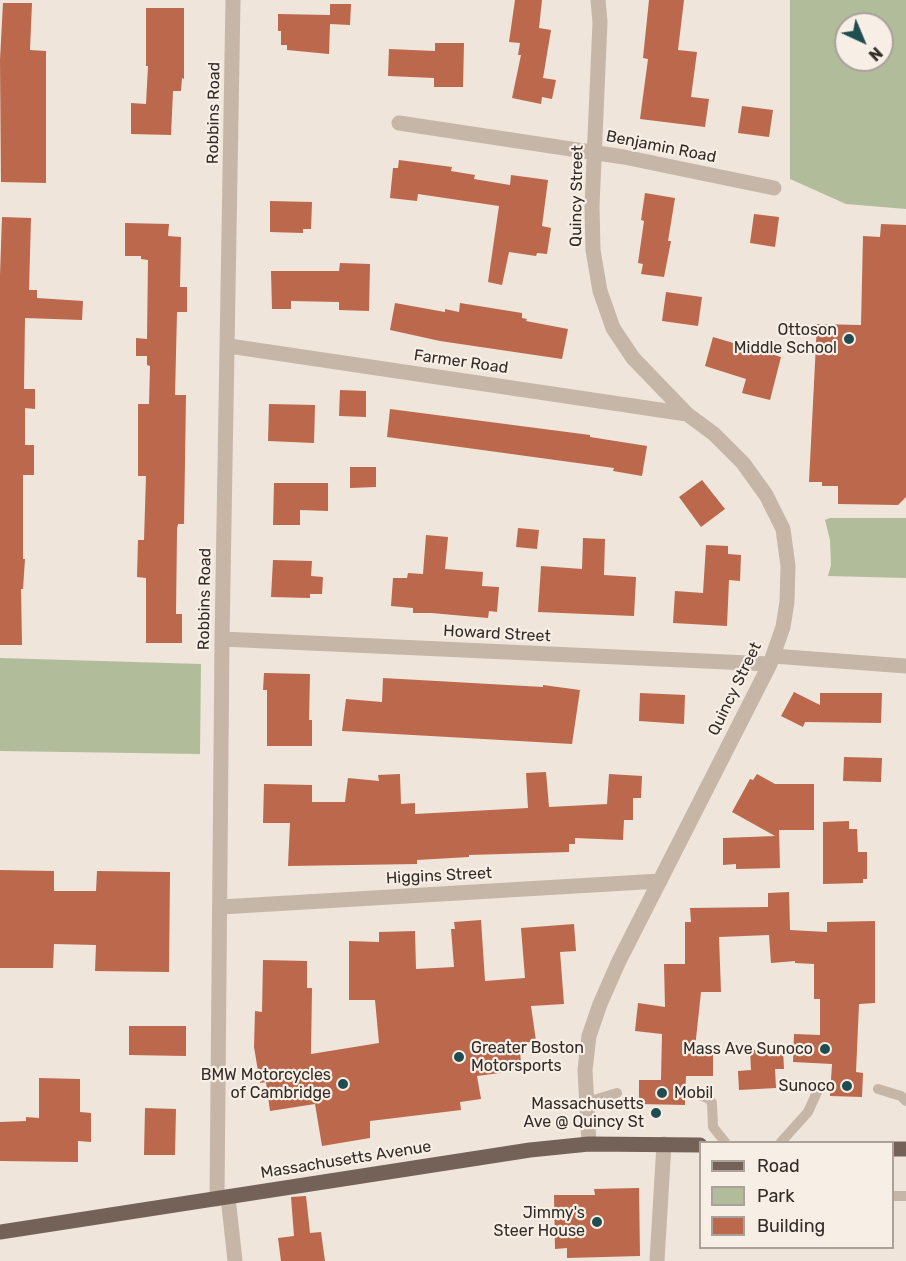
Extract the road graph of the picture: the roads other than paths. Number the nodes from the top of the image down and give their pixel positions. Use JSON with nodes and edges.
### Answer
{"nodes":[{"id":1,"x":233,"y":0,"type":"edge"},
{"id":2,"x":598,"y":0,"type":"edge"},
{"id":3,"x":399,"y":123,"type":"dead end"},
{"id":4,"x":595,"y":153,"type":"junction"},
{"id":5,"x":774,"y":188,"type":"dead end"},
{"id":6,"x":229,"y":346,"type":"junction"},
{"id":7,"x":687,"y":414,"type":"junction"},
{"id":8,"x":222,"y":639,"type":"junction"},
{"id":9,"x":772,"y":660,"type":"junction"},
{"id":10,"x":906,"y":666,"type":"edge"},
{"id":11,"x":660,"y":881,"type":"junction"},
{"id":12,"x":221,"y":907,"type":"junction"},
{"id":13,"x":878,"y":1089,"type":"dead end"},
{"id":14,"x":818,"y":1090,"type":"dead end"},
{"id":15,"x":617,"y":1093,"type":"dead end"},
{"id":16,"x":700,"y":1095,"type":"dead end"},
{"id":17,"x":906,"y":1101,"type":"edge"},
{"id":18,"x":586,"y":1102,"type":"junction"},
{"id":19,"x":724,"y":1141,"type":"edge"},
{"id":20,"x":783,"y":1141,"type":"edge"},
{"id":21,"x":589,"y":1144,"type":"junction"},
{"id":22,"x":664,"y":1144,"type":"junction"},
{"id":23,"x":699,"y":1144,"type":"edge"},
{"id":24,"x":222,"y":1198,"type":"junction"},
{"id":25,"x":0,"y":1232,"type":"edge"},
{"id":26,"x":235,"y":1261,"type":"edge"},
{"id":27,"x":657,"y":1261,"type":"edge"}],
"edges":[{"from":1,"to":6,"type":"street","name":"Robbins Road"},
{"from":2,"to":4,"type":"street","name":"Quincy Street"},
{"from":3,"to":4,"type":"street","name":"Benjamin Road"},
{"from":4,"to":5,"type":"street","name":"Benjamin Road"},
{"from":4,"to":7,"type":"street","name":"Quincy Street"},
{"from":6,"to":7,"type":"street","name":"Farmer Road"},
{"from":6,"to":8,"type":"street","name":"Robbins Road"},
{"from":7,"to":9,"type":"street","name":"Quincy Street"},
{"from":8,"to":9,"type":"street","name":"Howard Street"},
{"from":8,"to":12,"type":"street","name":"Robbins Road"},
{"from":9,"to":10,"type":"street","name":"Howard Street"},
{"from":9,"to":11,"type":"street","name":"Quincy Street"},
{"from":11,"to":12,"type":"street","name":"Higgins Street"},
{"from":11,"to":18,"type":"street","name":"Quincy Street"},
{"from":12,"to":24,"type":"street","name":"Robbins Road"},
{"from":13,"to":17,"type":"lane"},
{"from":14,"to":20,"type":"lane"},
{"from":15,"to":18,"type":"lane"},
{"from":16,"to":19,"type":"lane"},
{"from":18,"to":21,"type":"street","name":"Quincy Street"},
{"from":21,"to":22,"type":"main road","name":"Massachusetts Avenue"},
{"from":21,"to":24,"type":"main road","name":"Massachusetts Avenue"},
{"from":22,"to":23,"type":"main road","name":"Massachusetts Avenue"},
{"from":22,"to":27,"type":"street"},
{"from":24,"to":25,"type":"main road","name":"Massachusetts Avenue"},
{"from":24,"to":26,"type":"street","name":"Robbins Road"}]}
